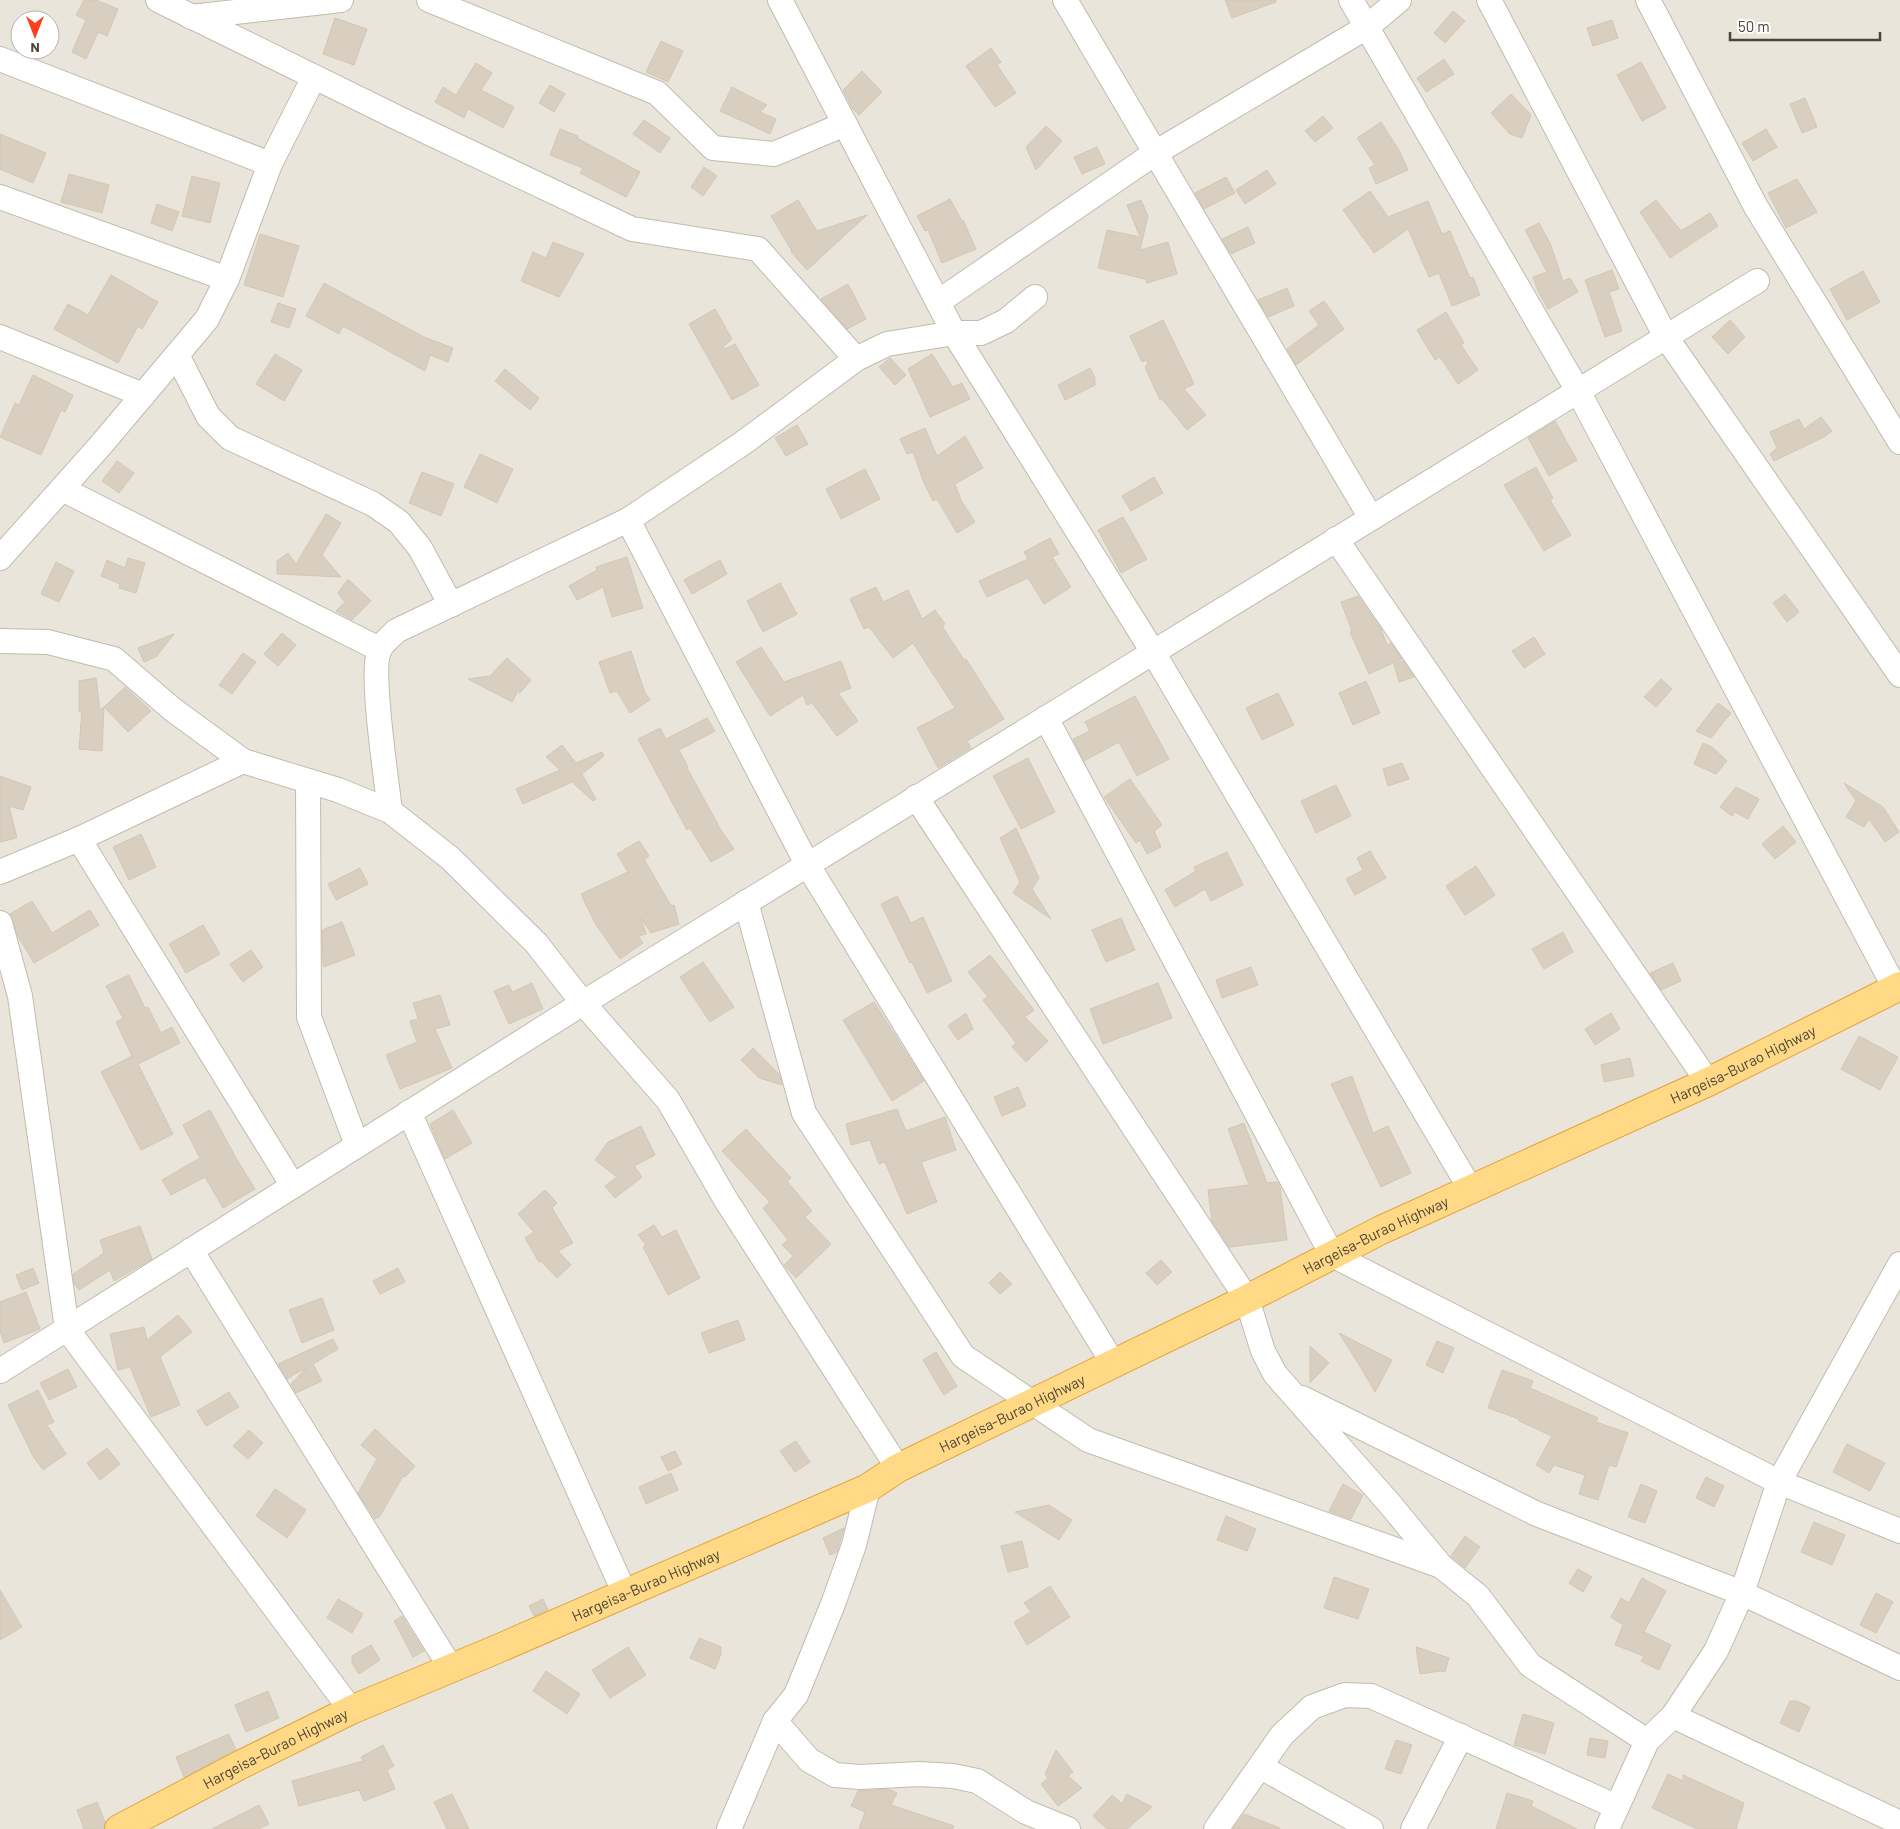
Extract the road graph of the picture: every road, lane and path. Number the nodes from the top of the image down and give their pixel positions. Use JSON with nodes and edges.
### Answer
{"nodes":[{"id":1,"x":158,"y":0,"type":"edge"},
{"id":2,"x":341,"y":0,"type":"edge"},
{"id":3,"x":429,"y":0,"type":"edge"},
{"id":4,"x":780,"y":0,"type":"edge"},
{"id":5,"x":1065,"y":0,"type":"edge"},
{"id":6,"x":1351,"y":0,"type":"edge"},
{"id":7,"x":1399,"y":0,"type":"edge"},
{"id":8,"x":1490,"y":0,"type":"edge"},
{"id":9,"x":1648,"y":0,"type":"edge"},
{"id":10,"x":191,"y":16,"type":"junction"},
{"id":11,"x":1366,"y":27,"type":"junction"},
{"id":12,"x":0,"y":59,"type":"edge"},
{"id":13,"x":314,"y":76,"type":"junction"},
{"id":14,"x":845,"y":124,"type":"junction"},
{"id":15,"x":1155,"y":153,"type":"junction"},
{"id":16,"x":270,"y":164,"type":"junction"},
{"id":17,"x":0,"y":197,"type":"edge"},
{"id":18,"x":226,"y":279,"type":"junction"},
{"id":19,"x":1757,"y":281,"type":"dead end"},
{"id":20,"x":1035,"y":297,"type":"dead end"},
{"id":21,"x":938,"y":302,"type":"junction"},
{"id":22,"x":954,"y":333,"type":"junction"},
{"id":23,"x":0,"y":337,"type":"edge"},
{"id":24,"x":1666,"y":337,"type":"junction"},
{"id":25,"x":177,"y":356,"type":"junction"},
{"id":26,"x":856,"y":359,"type":"junction"},
{"id":27,"x":1578,"y":391,"type":"junction"},
{"id":28,"x":143,"y":395,"type":"junction"},
{"id":29,"x":1900,"y":442,"type":"edge"},
{"id":30,"x":62,"y":489,"type":"junction"},
{"id":31,"x":1371,"y":518,"type":"junction"},
{"id":32,"x":628,"y":520,"type":"junction"},
{"id":33,"x":1336,"y":539,"type":"junction"},
{"id":34,"x":0,"y":558,"type":"edge"},
{"id":35,"x":451,"y":605,"type":"junction"},
{"id":36,"x":0,"y":641,"type":"edge"},
{"id":37,"x":379,"y":649,"type":"junction"},
{"id":38,"x":1153,"y":652,"type":"junction"},
{"id":39,"x":1900,"y":674,"type":"edge"},
{"id":40,"x":1046,"y":718,"type":"junction"},
{"id":41,"x":243,"y":761,"type":"junction"},
{"id":42,"x":308,"y":781,"type":"junction"},
{"id":43,"x":916,"y":798,"type":"junction"},
{"id":44,"x":390,"y":811,"type":"junction"},
{"id":45,"x":79,"y":839,"type":"junction"},
{"id":46,"x":807,"y":864,"type":"junction"},
{"id":47,"x":0,"y":872,"type":"edge"},
{"id":48,"x":746,"y":902,"type":"junction"},
{"id":49,"x":0,"y":923,"type":"edge"},
{"id":50,"x":1897,"y":987,"type":"edge"},
{"id":51,"x":583,"y":1003,"type":"junction"},
{"id":52,"x":1708,"y":1082,"type":"junction"},
{"id":53,"x":409,"y":1112,"type":"junction"},
{"id":54,"x":357,"y":1145,"type":"junction"},
{"id":55,"x":293,"y":1186,"type":"junction"},
{"id":56,"x":1471,"y":1190,"type":"junction"},
{"id":57,"x":191,"y":1250,"type":"junction"},
{"id":58,"x":1332,"y":1255,"type":"junction"},
{"id":59,"x":1900,"y":1264,"type":"edge"},
{"id":60,"x":1247,"y":1299,"type":"junction"},
{"id":61,"x":67,"y":1329,"type":"junction"},
{"id":62,"x":1113,"y":1363,"type":"junction"},
{"id":63,"x":0,"y":1371,"type":"edge"},
{"id":64,"x":1292,"y":1393,"type":"junction"},
{"id":65,"x":1033,"y":1403,"type":"junction"},
{"id":66,"x":898,"y":1468,"type":"junction"},
{"id":67,"x":1779,"y":1482,"type":"junction"},
{"id":68,"x":868,"y":1488,"type":"junction"},
{"id":69,"x":1900,"y":1531,"type":"edge"},
{"id":70,"x":1441,"y":1566,"type":"junction"},
{"id":71,"x":1742,"y":1593,"type":"junction"},
{"id":72,"x":625,"y":1594,"type":"junction"},
{"id":73,"x":451,"y":1668,"type":"junction"},
{"id":74,"x":1900,"y":1668,"type":"edge"},
{"id":75,"x":351,"y":1710,"type":"junction"},
{"id":76,"x":1674,"y":1716,"type":"junction"},
{"id":77,"x":775,"y":1721,"type":"junction"},
{"id":78,"x":1461,"y":1736,"type":"junction"},
{"id":79,"x":1647,"y":1741,"type":"junction"},
{"id":80,"x":1261,"y":1767,"type":"junction"},
{"id":81,"x":1613,"y":1822,"type":"edge"},
{"id":82,"x":1900,"y":1823,"type":"edge"},
{"id":83,"x":119,"y":1829,"type":"edge"},
{"id":84,"x":728,"y":1829,"type":"edge"},
{"id":85,"x":1068,"y":1829,"type":"edge"},
{"id":86,"x":1216,"y":1829,"type":"edge"},
{"id":87,"x":1372,"y":1829,"type":"edge"},
{"id":88,"x":1413,"y":1829,"type":"edge"}],
"edges":[{"from":1,"to":10,"type":"street"},
{"from":2,"to":10,"type":"street"},
{"from":3,"to":14,"type":"street"},
{"from":4,"to":14,"type":"street"},
{"from":5,"to":15,"type":"street"},
{"from":6,"to":11,"type":"street"},
{"from":7,"to":11,"type":"street"},
{"from":8,"to":24,"type":"street"},
{"from":9,"to":29,"type":"street"},
{"from":10,"to":13,"type":"street"},
{"from":11,"to":15,"type":"street"},
{"from":11,"to":27,"type":"street"},
{"from":12,"to":16,"type":"street"},
{"from":13,"to":16,"type":"street"},
{"from":13,"to":26,"type":"street"},
{"from":14,"to":21,"type":"street"},
{"from":15,"to":21,"type":"street"},
{"from":15,"to":31,"type":"street"},
{"from":16,"to":18,"type":"street"},
{"from":17,"to":18,"type":"street"},
{"from":18,"to":25,"type":"street"},
{"from":19,"to":24,"type":"street"},
{"from":20,"to":22,"type":"street"},
{"from":21,"to":22,"type":"street"},
{"from":22,"to":26,"type":"street"},
{"from":22,"to":38,"type":"street"},
{"from":23,"to":28,"type":"street"},
{"from":24,"to":27,"type":"street"},
{"from":24,"to":39,"type":"street"},
{"from":25,"to":28,"type":"street"},
{"from":25,"to":35,"type":"street"},
{"from":26,"to":32,"type":"street"},
{"from":27,"to":31,"type":"street"},
{"from":27,"to":50,"type":"street"},
{"from":28,"to":30,"type":"street"},
{"from":30,"to":34,"type":"street"},
{"from":30,"to":37,"type":"street"},
{"from":31,"to":33,"type":"street"},
{"from":32,"to":35,"type":"street"},
{"from":32,"to":46,"type":"street"},
{"from":33,"to":38,"type":"street"},
{"from":33,"to":52,"type":"street"},
{"from":35,"to":37,"type":"street"},
{"from":36,"to":41,"type":"street"},
{"from":37,"to":44,"type":"street"},
{"from":38,"to":40,"type":"street"},
{"from":38,"to":56,"type":"street"},
{"from":40,"to":43,"type":"street"},
{"from":40,"to":58,"type":"street"},
{"from":41,"to":42,"type":"street"},
{"from":41,"to":45,"type":"street"},
{"from":42,"to":44,"type":"street"},
{"from":42,"to":54,"type":"street"},
{"from":43,"to":46,"type":"street"},
{"from":43,"to":60,"type":"street"},
{"from":44,"to":51,"type":"street"},
{"from":45,"to":47,"type":"street"},
{"from":45,"to":55,"type":"street"},
{"from":46,"to":48,"type":"street"},
{"from":46,"to":62,"type":"street"},
{"from":48,"to":51,"type":"street"},
{"from":48,"to":65,"type":"street"},
{"from":49,"to":61,"type":"street"},
{"from":50,"to":52,"type":"highway","name":"Hargeisa-Burao Highway"},
{"from":51,"to":53,"type":"street"},
{"from":51,"to":66,"type":"street"},
{"from":52,"to":56,"type":"highway","name":"Hargeisa-Burao Highway"},
{"from":53,"to":54,"type":"street"},
{"from":53,"to":72,"type":"street"},
{"from":54,"to":55,"type":"street"},
{"from":55,"to":57,"type":"street"},
{"from":56,"to":58,"type":"highway","name":"Hargeisa-Burao Highway"},
{"from":57,"to":61,"type":"street"},
{"from":57,"to":73,"type":"street"},
{"from":58,"to":60,"type":"highway","name":"Hargeisa-Burao Highway"},
{"from":58,"to":67,"type":"street"},
{"from":59,"to":67,"type":"street"},
{"from":60,"to":62,"type":"highway","name":"Hargeisa-Burao Highway"},
{"from":60,"to":64,"type":"street"},
{"from":61,"to":63,"type":"street"},
{"from":61,"to":75,"type":"street"},
{"from":62,"to":65,"type":"highway","name":"Hargeisa-Burao Highway"},
{"from":64,"to":70,"type":"street"},
{"from":64,"to":71,"type":"street"},
{"from":65,"to":66,"type":"highway","name":"Hargeisa-Burao Highway"},
{"from":65,"to":70,"type":"street"},
{"from":66,"to":68,"type":"highway","name":"Hargeisa-Burao Highway"},
{"from":67,"to":69,"type":"street"},
{"from":67,"to":71,"type":"street"},
{"from":68,"to":72,"type":"highway","name":"Hargeisa-Burao Highway"},
{"from":68,"to":77,"type":"street"},
{"from":70,"to":79,"type":"street"},
{"from":71,"to":74,"type":"street"},
{"from":71,"to":76,"type":"street"},
{"from":72,"to":73,"type":"highway","name":"Hargeisa-Burao Highway"},
{"from":73,"to":75,"type":"highway","name":"Hargeisa-Burao Highway"},
{"from":75,"to":83,"type":"highway","name":"Hargeisa-Burao Highway"},
{"from":76,"to":79,"type":"street"},
{"from":76,"to":82,"type":"street"},
{"from":77,"to":84,"type":"street"},
{"from":77,"to":85,"type":"street"},
{"from":78,"to":80,"type":"street"},
{"from":78,"to":81,"type":"street"},
{"from":78,"to":88,"type":"street"},
{"from":79,"to":81,"type":"street"},
{"from":80,"to":86,"type":"street"},
{"from":80,"to":87,"type":"street"}]}
